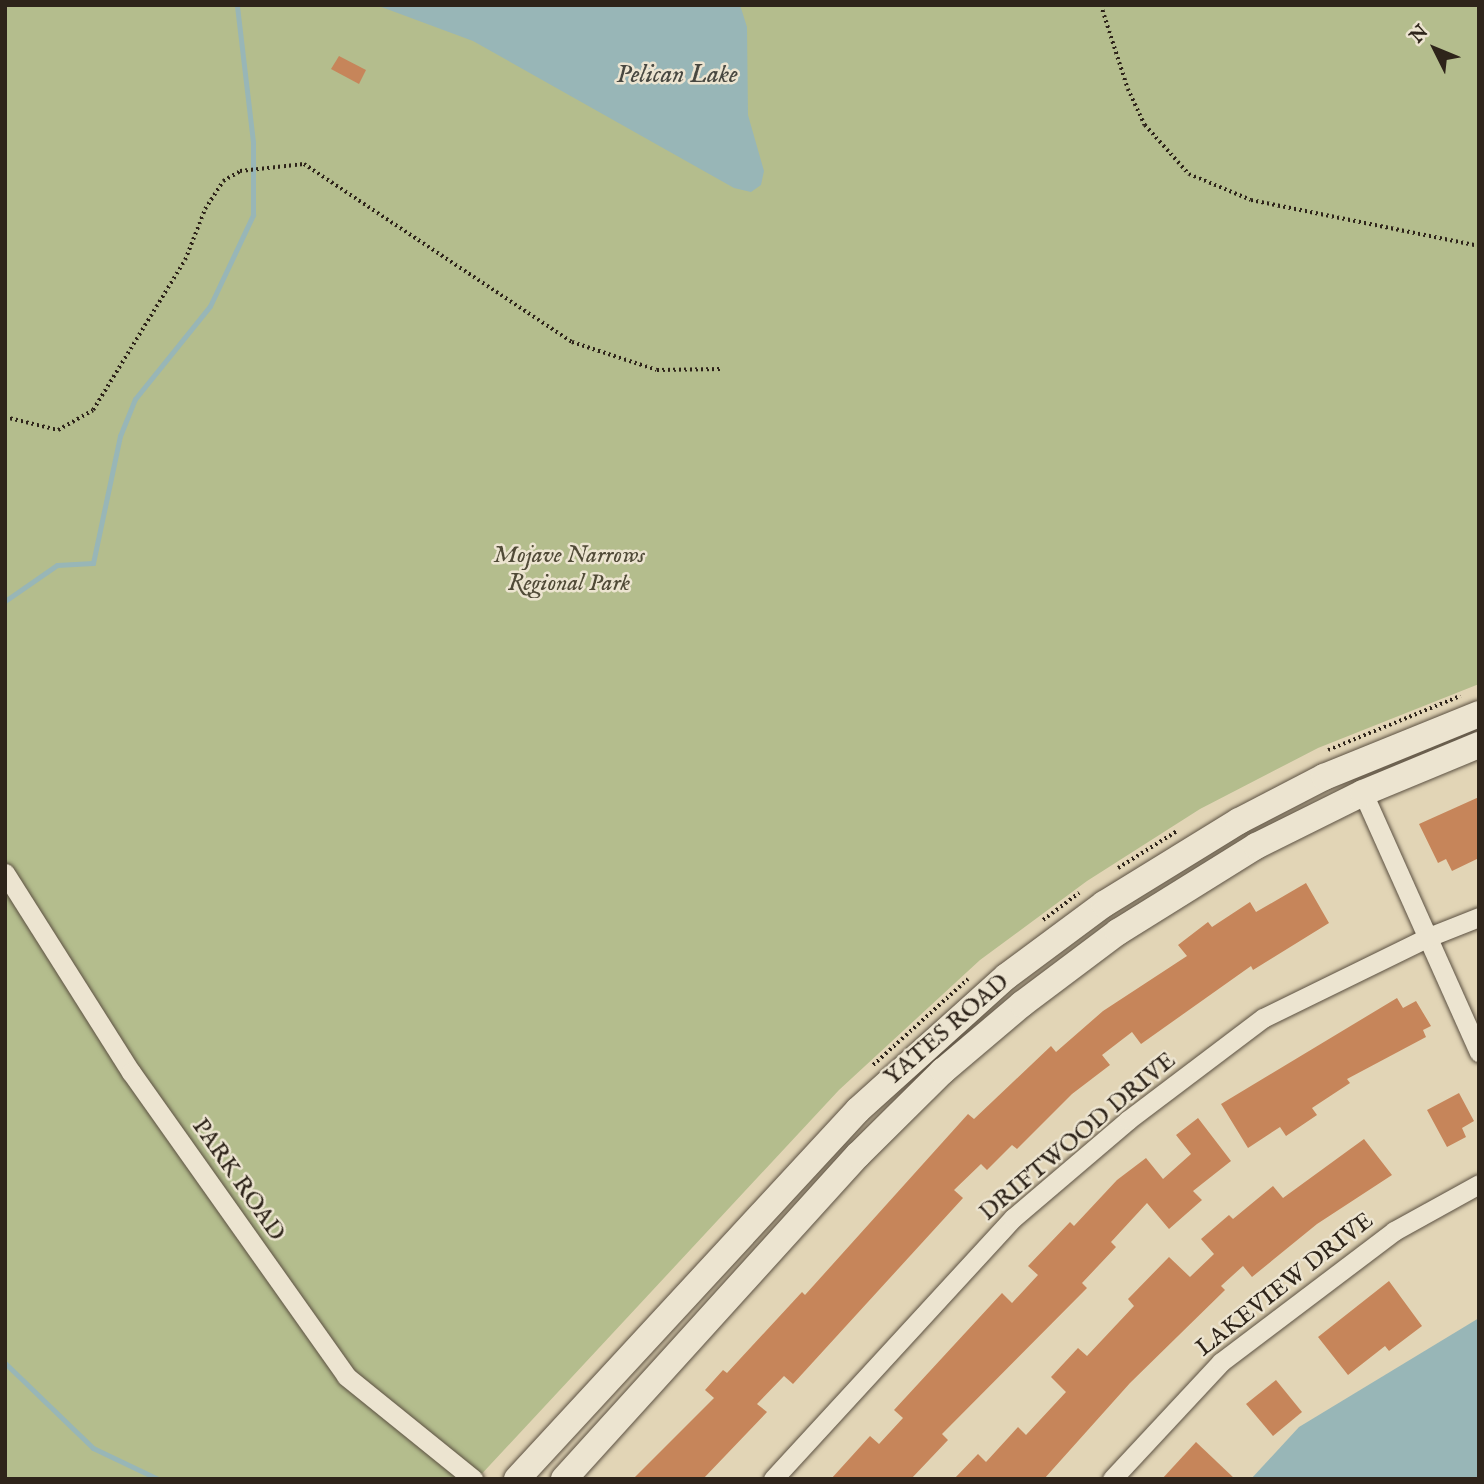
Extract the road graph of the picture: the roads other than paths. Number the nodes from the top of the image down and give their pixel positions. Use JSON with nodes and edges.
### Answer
{"nodes":[{"id":1,"x":1479,"y":714,"type":"edge"},
{"id":2,"x":1479,"y":745,"type":"edge"},
{"id":3,"x":1363,"y":793,"type":"junction"},
{"id":4,"x":5,"y":873,"type":"edge"},
{"id":5,"x":1479,"y":917,"type":"edge"},
{"id":6,"x":1426,"y":938,"type":"junction"},
{"id":7,"x":1479,"y":1052,"type":"edge"},
{"id":8,"x":1479,"y":1184,"type":"edge"},
{"id":9,"x":473,"y":1479,"type":"edge"},
{"id":10,"x":517,"y":1479,"type":"edge"},
{"id":11,"x":564,"y":1479,"type":"edge"},
{"id":12,"x":773,"y":1479,"type":"edge"},
{"id":13,"x":1112,"y":1479,"type":"edge"}],
"edges":[{"from":1,"to":10,"type":"main road","name":"YATES ROAD"},
{"from":2,"to":3,"type":"main road","name":"YATES ROAD"},
{"from":3,"to":6,"type":"street"},
{"from":3,"to":11,"type":"main road","name":"YATES ROAD"},
{"from":4,"to":9,"type":"street","name":"PARK ROAD"},
{"from":5,"to":6,"type":"street","name":"DRIFTWOOD DRIVE"},
{"from":6,"to":7,"type":"street"},
{"from":6,"to":12,"type":"street","name":"DRIFTWOOD DRIVE"},
{"from":8,"to":13,"type":"street","name":"LAKEVIEW DRIVE"}]}
